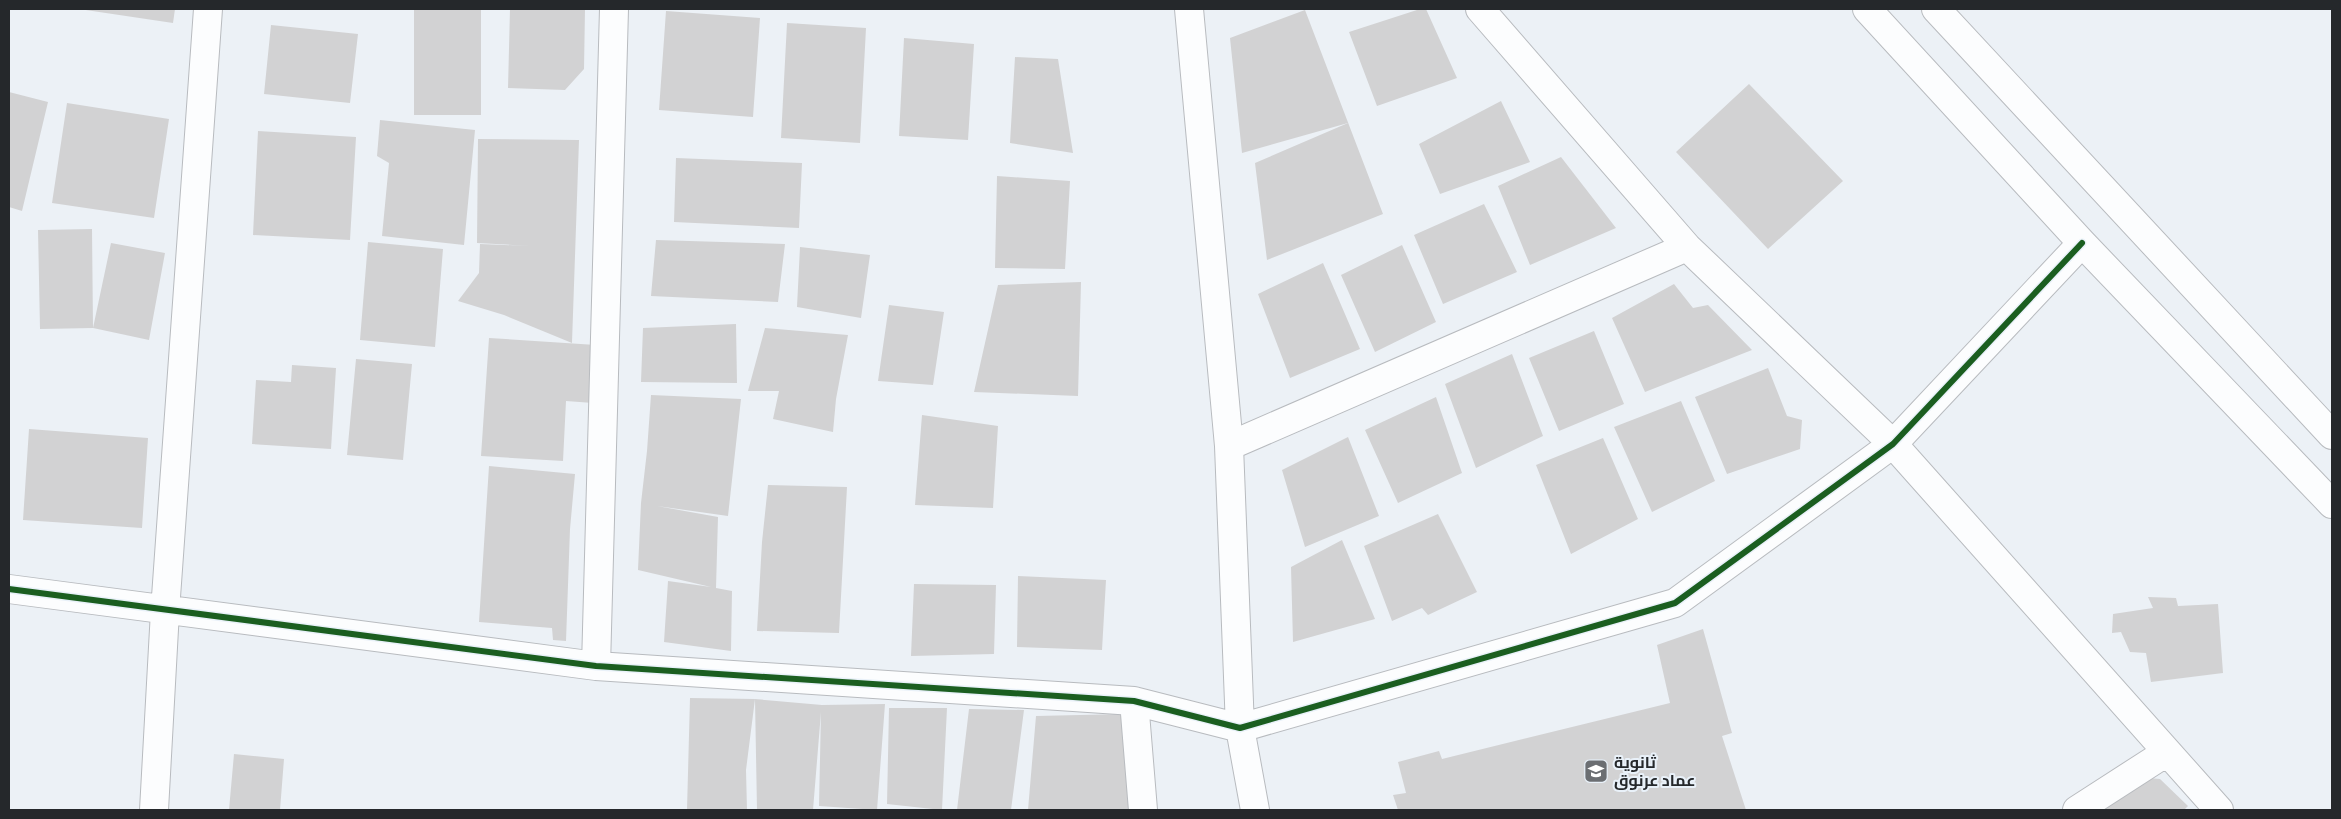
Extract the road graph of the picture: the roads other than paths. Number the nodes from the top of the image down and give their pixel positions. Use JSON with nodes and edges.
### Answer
{"nodes":[{"id":1,"x":208,"y":9,"type":"edge"},
{"id":2,"x":614,"y":9,"type":"edge"},
{"id":3,"x":1189,"y":9,"type":"edge"},
{"id":4,"x":1480,"y":9,"type":"edge"},
{"id":5,"x":1867,"y":9,"type":"edge"},
{"id":6,"x":1936,"y":9,"type":"edge"},
{"id":7,"x":2082,"y":243,"type":"junction"},
{"id":8,"x":1687,"y":247,"type":"junction"},
{"id":9,"x":2332,"y":435,"type":"edge"},
{"id":10,"x":1893,"y":444,"type":"junction"},
{"id":11,"x":1229,"y":446,"type":"junction"},
{"id":12,"x":2332,"y":504,"type":"edge"},
{"id":13,"x":9,"y":589,"type":"edge"},
{"id":14,"x":165,"y":611,"type":"junction"},
{"id":15,"x":596,"y":666,"type":"junction"},
{"id":16,"x":1134,"y":701,"type":"junction"},
{"id":17,"x":1240,"y":728,"type":"junction"},
{"id":18,"x":2167,"y":752,"type":"junction"},
{"id":19,"x":154,"y":810,"type":"edge"},
{"id":20,"x":1143,"y":810,"type":"edge"},
{"id":21,"x":1255,"y":810,"type":"edge"},
{"id":22,"x":2077,"y":810,"type":"edge"},
{"id":23,"x":2219,"y":810,"type":"edge"}],
"edges":[{"from":1,"to":14,"type":"street"},
{"from":2,"to":15,"type":"street"},
{"from":3,"to":11,"type":"street"},
{"from":4,"to":8,"type":"street"},
{"from":5,"to":7,"type":"street"},
{"from":6,"to":9,"type":"street"},
{"from":7,"to":10,"type":"street"},
{"from":7,"to":12,"type":"street"},
{"from":8,"to":10,"type":"street"},
{"from":8,"to":11,"type":"street"},
{"from":10,"to":17,"type":"street"},
{"from":10,"to":18,"type":"street"},
{"from":11,"to":17,"type":"street"},
{"from":13,"to":14,"type":"street"},
{"from":14,"to":15,"type":"street"},
{"from":14,"to":19,"type":"street"},
{"from":15,"to":16,"type":"street"},
{"from":16,"to":17,"type":"street"},
{"from":16,"to":20,"type":"street"},
{"from":17,"to":21,"type":"street"},
{"from":18,"to":22,"type":"street"},
{"from":18,"to":23,"type":"street"}]}
